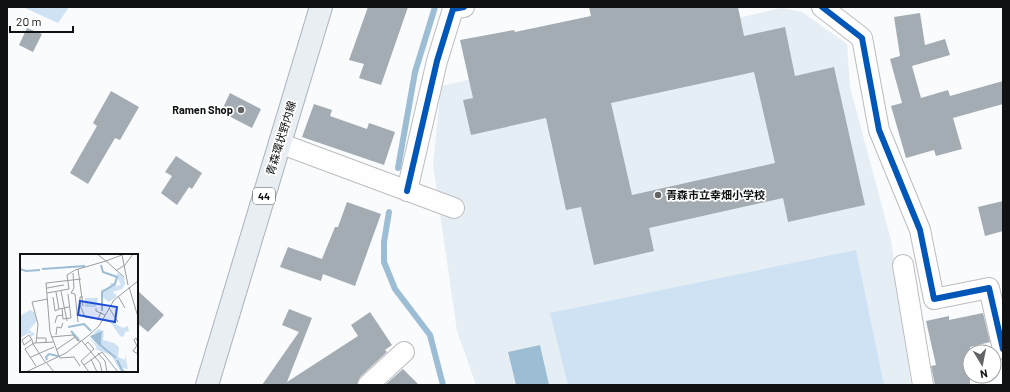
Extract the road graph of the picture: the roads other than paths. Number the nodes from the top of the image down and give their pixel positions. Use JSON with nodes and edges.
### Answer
{"nodes":[{"id":1,"x":321,"y":7,"type":"edge"},
{"id":2,"x":464,"y":7,"type":"edge"},
{"id":3,"x":822,"y":7,"type":"edge"},
{"id":4,"x":280,"y":143,"type":"junction"},
{"id":5,"x":407,"y":191,"type":"junction"},
{"id":6,"x":454,"y":208,"type":"dead end"},
{"id":7,"x":903,"y":266,"type":"dead end"},
{"id":8,"x":1003,"y":348,"type":"edge"},
{"id":9,"x":404,"y":352,"type":"dead end"},
{"id":10,"x":207,"y":385,"type":"edge"},
{"id":11,"x":368,"y":385,"type":"edge"},
{"id":12,"x":923,"y":385,"type":"edge"}],
"edges":[{"from":1,"to":4,"type":"main road","name":"青森環状野内線","number":"44"},
{"from":2,"to":5,"type":"street"},
{"from":3,"to":8,"type":"street"},
{"from":4,"to":5,"type":"street"},
{"from":4,"to":10,"type":"main road","name":"青森環状野内線","number":"44"},
{"from":5,"to":6,"type":"street"},
{"from":7,"to":12,"type":"street"},
{"from":9,"to":11,"type":"street"}]}
